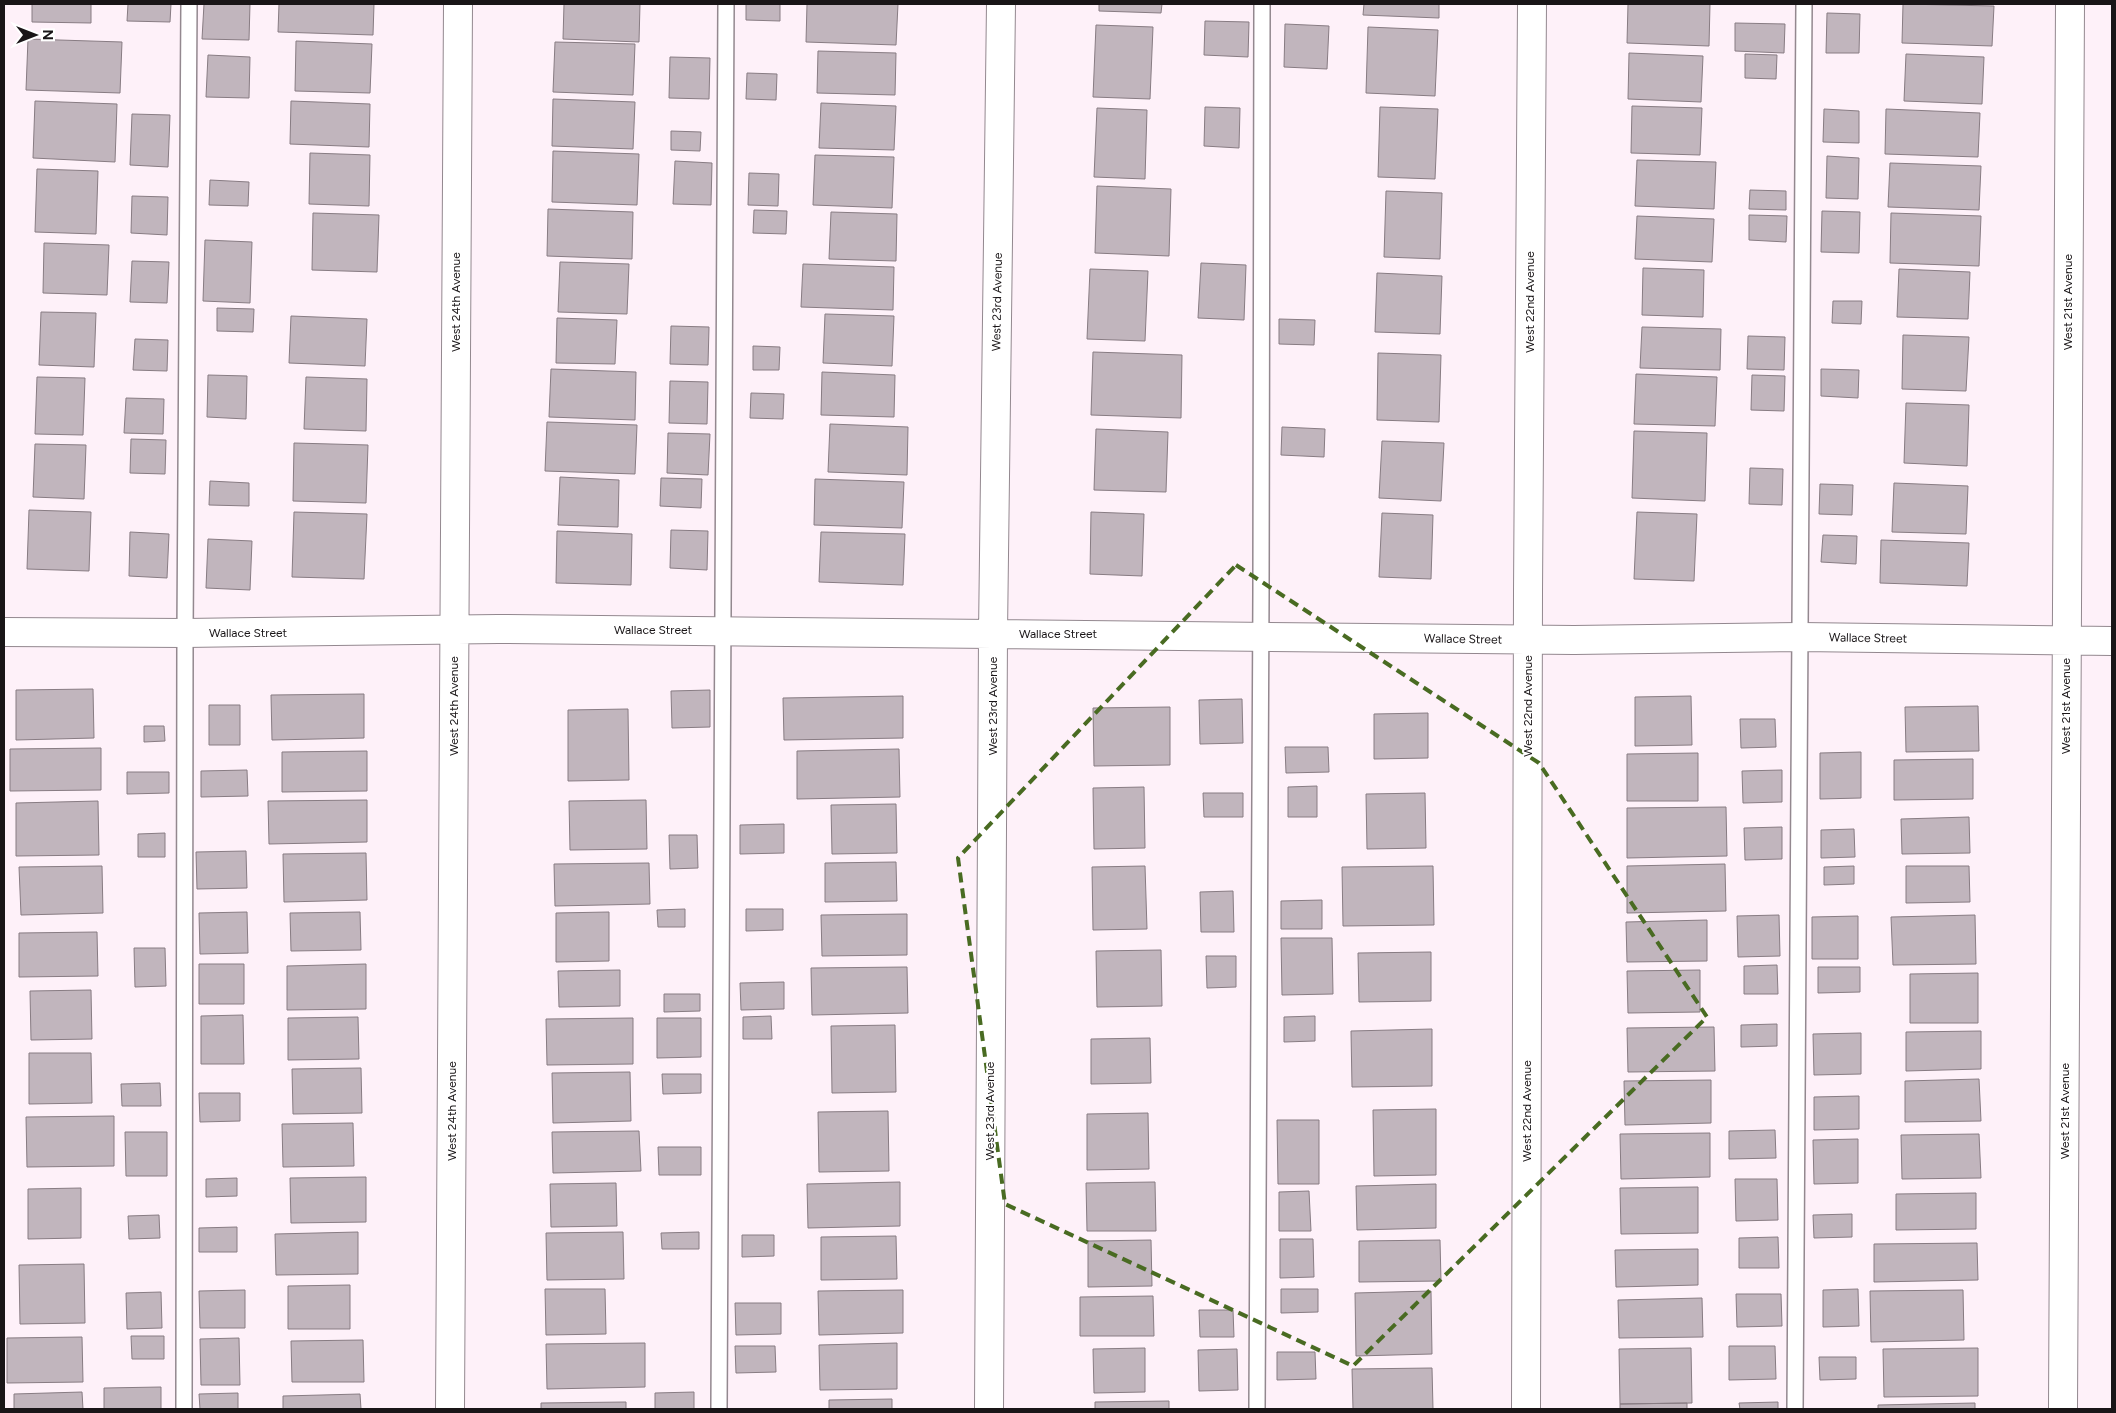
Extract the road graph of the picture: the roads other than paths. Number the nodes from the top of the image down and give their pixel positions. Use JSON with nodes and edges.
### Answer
{"nodes":[{"id":1,"x":189,"y":4,"type":"edge"},
{"id":2,"x":458,"y":4,"type":"edge"},
{"id":3,"x":726,"y":4,"type":"edge"},
{"id":4,"x":1001,"y":4,"type":"edge"},
{"id":5,"x":1262,"y":4,"type":"edge"},
{"id":6,"x":1532,"y":4,"type":"edge"},
{"id":7,"x":1804,"y":4,"type":"edge"},
{"id":8,"x":2070,"y":4,"type":"edge"},
{"id":9,"x":723,"y":630,"type":"junction"},
{"id":10,"x":454,"y":631,"type":"junction"},
{"id":11,"x":4,"y":632,"type":"edge"},
{"id":12,"x":185,"y":633,"type":"junction"},
{"id":13,"x":993,"y":634,"type":"junction"},
{"id":14,"x":1261,"y":636,"type":"junction"},
{"id":15,"x":1801,"y":637,"type":"junction"},
{"id":16,"x":1528,"y":639,"type":"junction"},
{"id":17,"x":2066,"y":641,"type":"junction"},
{"id":18,"x":2112,"y":641,"type":"edge"},
{"id":19,"x":184,"y":1409,"type":"edge"},
{"id":20,"x":450,"y":1409,"type":"edge"},
{"id":21,"x":720,"y":1409,"type":"edge"},
{"id":22,"x":989,"y":1409,"type":"edge"},
{"id":23,"x":1257,"y":1409,"type":"edge"},
{"id":24,"x":1526,"y":1409,"type":"edge"},
{"id":25,"x":1795,"y":1409,"type":"edge"},
{"id":26,"x":2063,"y":1409,"type":"edge"}],
"edges":[{"from":1,"to":12,"type":"lane"},
{"from":2,"to":10,"type":"street","name":"West 24th Avenue"},
{"from":3,"to":9,"type":"lane"},
{"from":4,"to":13,"type":"street","name":"West 23rd Avenue"},
{"from":5,"to":14,"type":"lane"},
{"from":6,"to":16,"type":"street","name":"West 22nd Avenue"},
{"from":7,"to":15,"type":"lane"},
{"from":8,"to":17,"type":"street","name":"West 21st Avenue"},
{"from":9,"to":10,"type":"street","name":"Wallace Street"},
{"from":9,"to":13,"type":"street","name":"Wallace Street"},
{"from":9,"to":21,"type":"lane"},
{"from":10,"to":12,"type":"street","name":"Wallace Street"},
{"from":10,"to":20,"type":"street","name":"West 24th Avenue"},
{"from":11,"to":12,"type":"street","name":"Wallace Street"},
{"from":12,"to":19,"type":"lane"},
{"from":13,"to":14,"type":"street","name":"Wallace Street"},
{"from":13,"to":22,"type":"street","name":"West 23rd Avenue"},
{"from":14,"to":16,"type":"street","name":"Wallace Street"},
{"from":14,"to":23,"type":"lane"},
{"from":15,"to":16,"type":"street","name":"Wallace Street"},
{"from":15,"to":17,"type":"street","name":"Wallace Street"},
{"from":15,"to":25,"type":"lane"},
{"from":16,"to":24,"type":"street","name":"West 22nd Avenue"},
{"from":17,"to":18,"type":"street","name":"Wallace Street"},
{"from":17,"to":26,"type":"street","name":"West 21st Avenue"}]}
